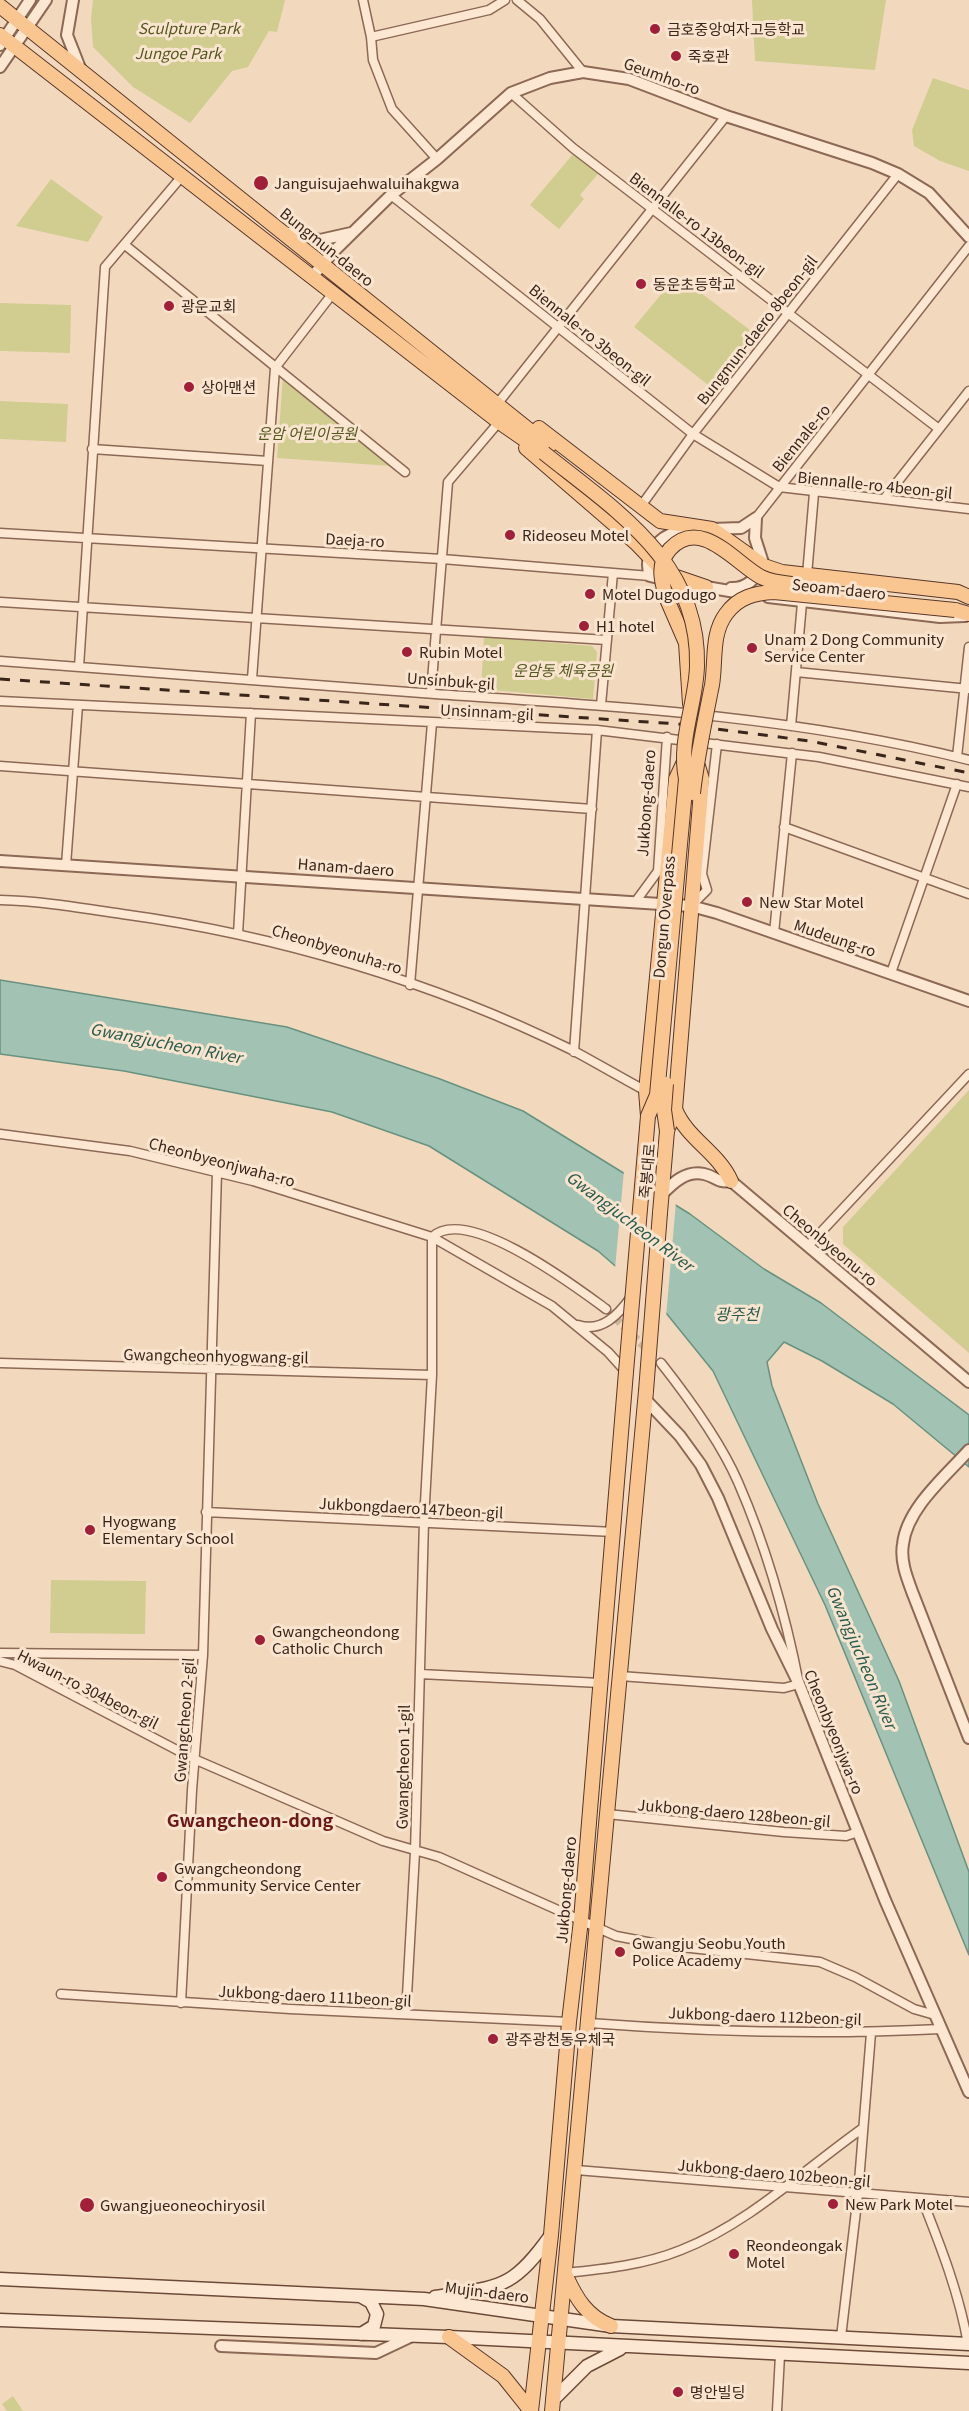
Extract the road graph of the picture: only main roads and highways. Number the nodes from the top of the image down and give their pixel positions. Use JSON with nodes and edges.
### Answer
{"nodes":[{"id":1,"x":0,"y":6,"type":"edge"},
{"id":2,"x":1,"y":39,"type":"edge"},
{"id":3,"x":498,"y":403,"type":"junction"},
{"id":4,"x":499,"y":422,"type":"junction"},
{"id":5,"x":547,"y":449,"type":"junction"},
{"id":6,"x":706,"y":587,"type":"road end"},
{"id":7,"x":964,"y":606,"type":"edge"},
{"id":8,"x":690,"y":705,"type":"junction"},
{"id":9,"x":705,"y":707,"type":"junction"},
{"id":10,"x":683,"y":764,"type":"junction"},
{"id":11,"x":698,"y":766,"type":"junction"},
{"id":12,"x":675,"y":1109,"type":"junction"},
{"id":13,"x":648,"y":1116,"type":"junction"},
{"id":14,"x":667,"y":1131,"type":"junction"},
{"id":15,"x":731,"y":1181,"type":"road end"},
{"id":16,"x":551,"y":2235,"type":"junction"},
{"id":17,"x":565,"y":2273,"type":"junction"},
{"id":18,"x":0,"y":2279,"type":"edge"},
{"id":19,"x":362,"y":2297,"type":"junction"},
{"id":20,"x":424,"y":2299,"type":"junction"},
{"id":21,"x":542,"y":2315,"type":"junction"},
{"id":22,"x":560,"y":2319,"type":"junction"},
{"id":23,"x":0,"y":2320,"type":"edge"},
{"id":24,"x":611,"y":2326,"type":"junction"},
{"id":25,"x":360,"y":2334,"type":"junction"},
{"id":26,"x":449,"y":2337,"type":"junction"},
{"id":27,"x":539,"y":2343,"type":"junction"},
{"id":28,"x":557,"y":2344,"type":"junction"},
{"id":29,"x":968,"y":2344,"type":"edge"},
{"id":30,"x":622,"y":2348,"type":"junction"},
{"id":31,"x":969,"y":2363,"type":"edge"},
{"id":32,"x":552,"y":2405,"type":"edge"},
{"id":33,"x":531,"y":2411,"type":"edge"}],
"edges":[{"from":1,"to":3,"type":"main road","name":"Bungmun-daero"},
{"from":2,"to":4,"type":"main road","name":"Bungmun-daero"},
{"from":3,"to":5,"type":"main road","name":"Bungmun-daero"},
{"from":3,"to":7,"type":"main road"},
{"from":4,"to":5,"type":"main road","name":"Bungmun-daero"},
{"from":4,"to":6,"type":"main road"},
{"from":5,"to":8,"type":"main road","name":"Dongun Overpass","bridge":true},
{"from":5,"to":9,"type":"main road","name":"Dongun Overpass","bridge":true},
{"from":7,"to":8,"type":"main road","name":"Dongun Overpass","bridge":true},
{"from":7,"to":9,"type":"main road","name":"Dongun Overpass","bridge":true},
{"from":8,"to":10,"type":"main road","name":"Dongun Overpass","bridge":true},
{"from":9,"to":11,"type":"main road","name":"Dongun Overpass","bridge":true},
{"from":10,"to":13,"type":"main road"},
{"from":10,"to":13,"type":"main road","name":"Dongun Overpass","bridge":true},
{"from":11,"to":12,"type":"main road"},
{"from":11,"to":14,"type":"main road","name":"Dongun Overpass","bridge":true},
{"from":12,"to":14,"type":"main road"},
{"from":12,"to":15,"type":"main road"},
{"from":13,"to":16,"type":"main road","name":"Jukbong-daero","bridge":true},
{"from":14,"to":17,"type":"main road","name":"죽봉대로","bridge":true},
{"from":16,"to":20,"type":"main road"},
{"from":16,"to":21,"type":"main road","name":"Jukbong-daero"},
{"from":17,"to":22,"type":"main road"},
{"from":17,"to":24,"type":"main road"},
{"from":18,"to":19,"type":"main road","name":"Mujin-daero"},
{"from":19,"to":20,"type":"main road","name":"Mujin-daero"},
{"from":19,"to":25,"type":"main road"},
{"from":20,"to":21,"type":"main road","name":"Mujin-daero"},
{"from":21,"to":22,"type":"main road","name":"Mujin-daero"},
{"from":21,"to":27,"type":"main road","name":"Jukbong-daero"},
{"from":22,"to":24,"type":"main road","name":"Mujin-daero"},
{"from":22,"to":28,"type":"main road"},
{"from":23,"to":25,"type":"main road"},
{"from":24,"to":29,"type":"main road","name":"Mujin-daero"},
{"from":25,"to":26,"type":"main road"},
{"from":26,"to":27,"type":"main road"},
{"from":26,"to":33,"type":"main road"},
{"from":27,"to":28,"type":"main road"},
{"from":27,"to":33,"type":"main road","name":"Jukbong-daero"},
{"from":28,"to":30,"type":"main road"},
{"from":28,"to":32,"type":"main road"},
{"from":30,"to":31,"type":"main road"},
{"from":30,"to":32,"type":"main road"}]}
